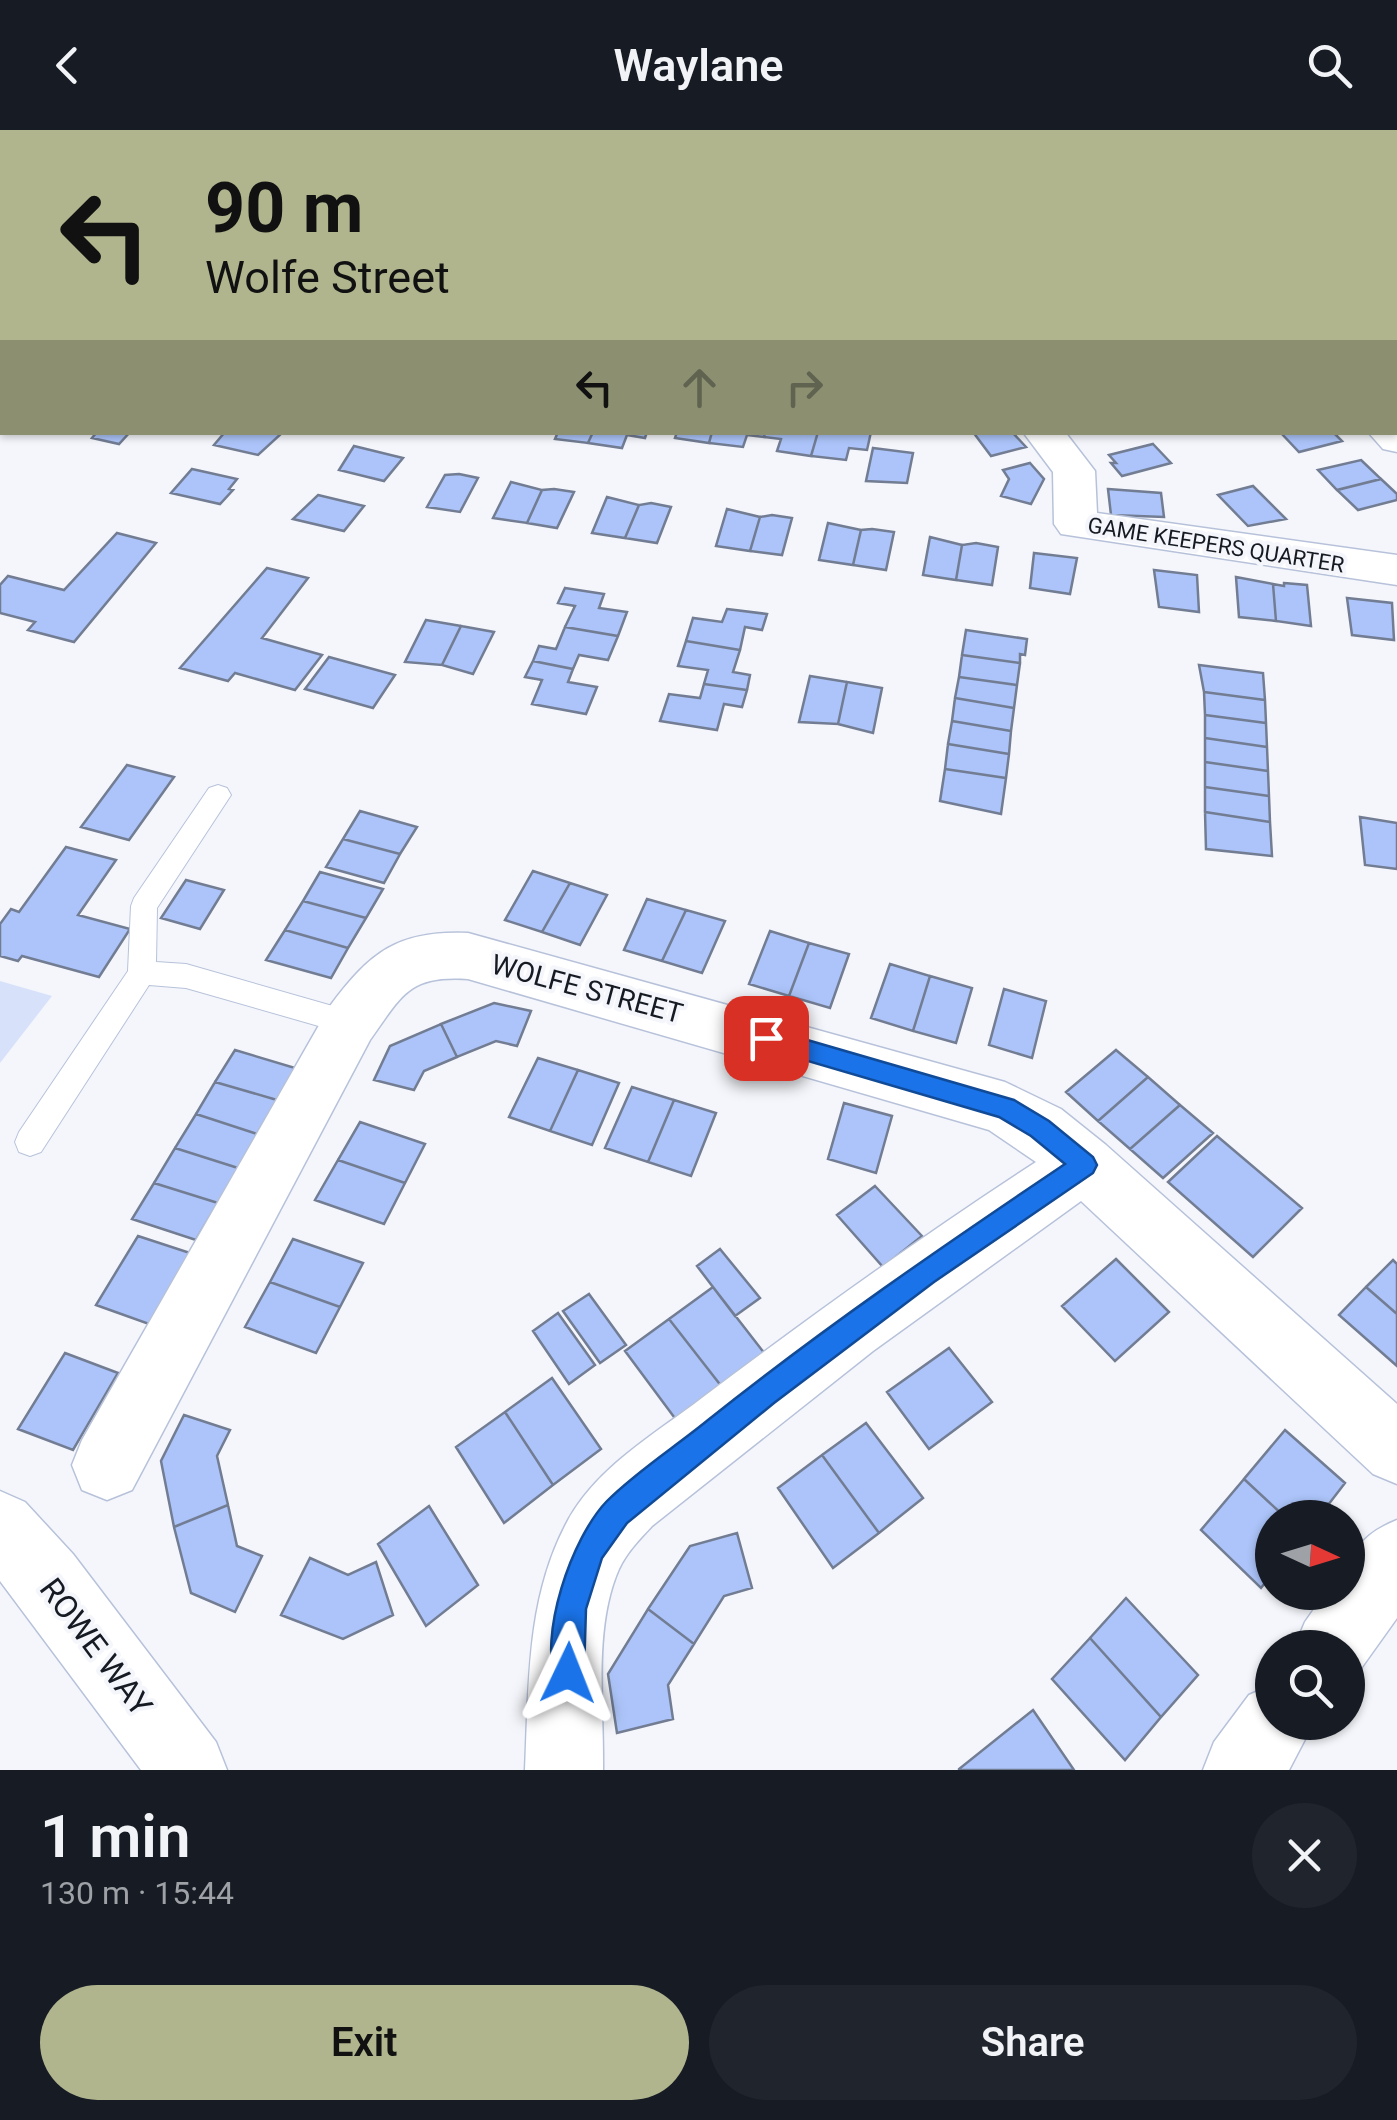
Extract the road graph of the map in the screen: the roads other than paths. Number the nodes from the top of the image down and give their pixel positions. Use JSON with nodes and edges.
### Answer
{"nodes":[{"id":1,"x":1046,"y":435,"type":"edge"},
{"id":2,"x":1397,"y":570,"type":"edge"},
{"id":3,"x":218,"y":796,"type":"dead end"},
{"id":4,"x":142,"y":973,"type":"junction"},
{"id":5,"x":350,"y":1023,"type":"junction"},
{"id":6,"x":30,"y":1142,"type":"dead end"},
{"id":7,"x":1084,"y":1165,"type":"junction"},
{"id":8,"x":1397,"y":1450,"type":"edge"},
{"id":9,"x":107,"y":1465,"type":"dead end"},
{"id":10,"x":0,"y":1527,"type":"edge"},
{"id":11,"x":1397,"y":1556,"type":"edge"},
{"id":12,"x":1344,"y":1630,"type":"edge"},
{"id":13,"x":1263,"y":1740,"type":"edge"},
{"id":14,"x":188,"y":1770,"type":"edge"},
{"id":15,"x":564,"y":1770,"type":"edge"},
{"id":16,"x":1242,"y":1770,"type":"edge"}],
"edges":[{"from":1,"to":2,"type":"street","name":"GAME KEEPERS QUARTER"},
{"from":3,"to":4,"type":"lane"},
{"from":4,"to":5,"type":"lane"},
{"from":4,"to":6,"type":"lane"},
{"from":5,"to":7,"type":"street","name":"WOLFE STREET"},
{"from":5,"to":9,"type":"street","name":"WOLFE STREET"},
{"from":7,"to":8,"type":"street","name":"WOLFE STREET"},
{"from":7,"to":15,"type":"street"},
{"from":10,"to":14,"type":"street","name":"ROWE WAY"},
{"from":11,"to":12,"type":"street"},
{"from":13,"to":16,"type":"street"}]}
